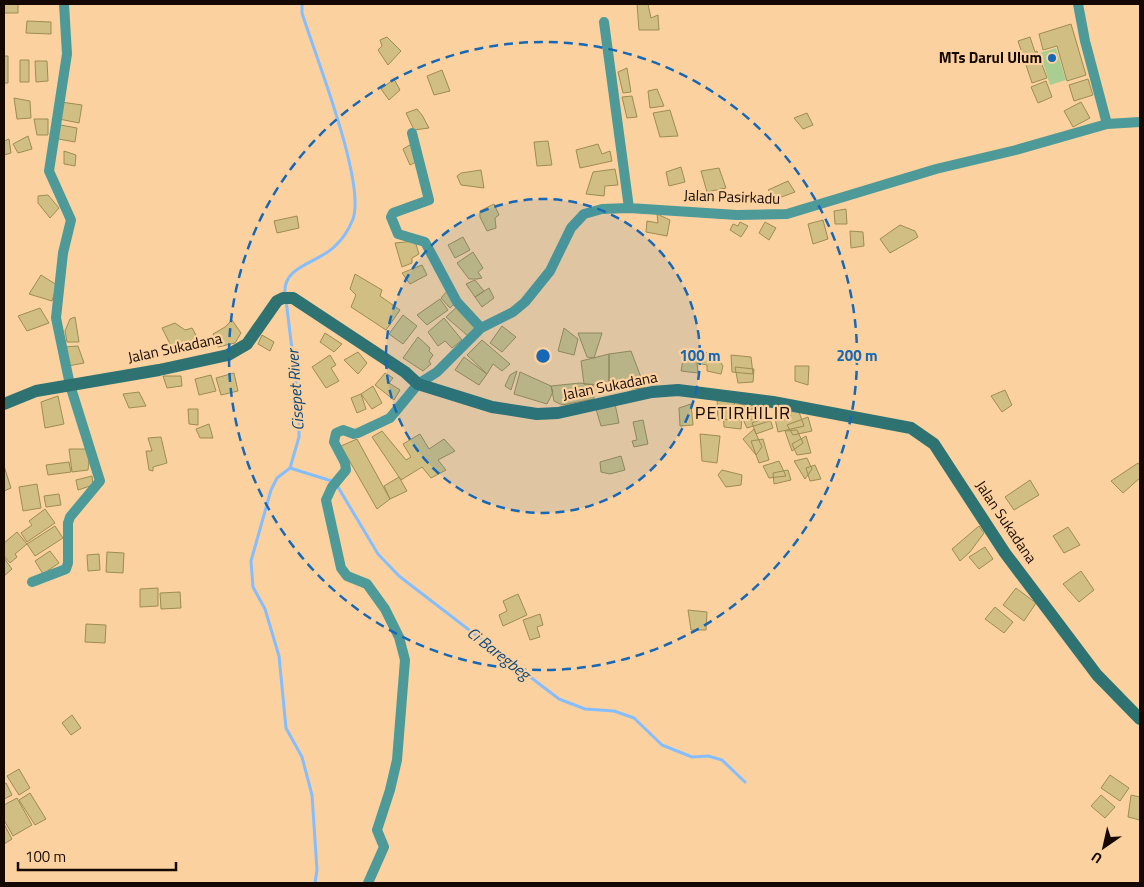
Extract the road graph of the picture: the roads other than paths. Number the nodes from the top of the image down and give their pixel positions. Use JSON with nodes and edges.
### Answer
{"nodes":[{"id":1,"x":64,"y":4,"type":"edge"},
{"id":2,"x":1078,"y":4,"type":"edge"},
{"id":3,"x":604,"y":22,"type":"dead end"},
{"id":4,"x":1140,"y":122,"type":"edge"},
{"id":5,"x":1107,"y":124,"type":"junction"},
{"id":6,"x":412,"y":133,"type":"dead end"},
{"id":7,"x":629,"y":208,"type":"junction"},
{"id":8,"x":481,"y":328,"type":"junction"},
{"id":9,"x":418,"y":384,"type":"junction"},
{"id":10,"x":70,"y":385,"type":"junction"},
{"id":11,"x":4,"y":404,"type":"edge"},
{"id":12,"x":32,"y":582,"type":"dead end"},
{"id":13,"x":1140,"y":720,"type":"edge"},
{"id":14,"x":368,"y":883,"type":"edge"}],
"edges":[{"from":1,"to":10,"type":"street"},
{"from":2,"to":5,"type":"street"},
{"from":3,"to":7,"type":"street"},
{"from":4,"to":5,"type":"street","name":"Jalan Pasirkadu"},
{"from":5,"to":7,"type":"street","name":"Jalan Pasirkadu"},
{"from":6,"to":8,"type":"street"},
{"from":7,"to":8,"type":"street","name":"Jalan Pasirkadu"},
{"from":8,"to":9,"type":"street","name":"Jalan Pasirkadu"},
{"from":9,"to":10,"type":"main road","name":"Jalan Sukadana"},
{"from":9,"to":13,"type":"main road","name":"Jalan Sukadana"},
{"from":9,"to":14,"type":"street","name":"Jalan Pasirkadu"},
{"from":10,"to":11,"type":"main road","name":"Jalan Sukadana"},
{"from":10,"to":12,"type":"street"}]}
